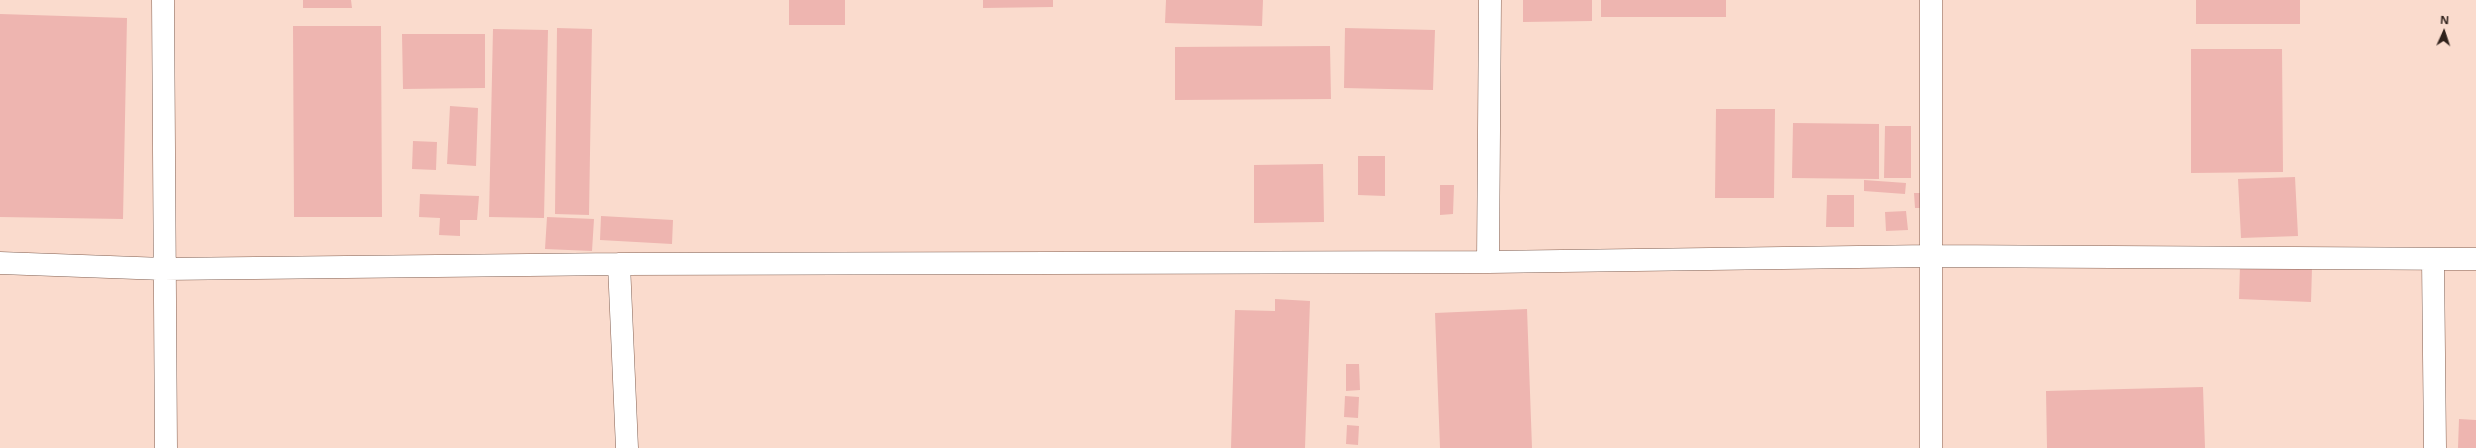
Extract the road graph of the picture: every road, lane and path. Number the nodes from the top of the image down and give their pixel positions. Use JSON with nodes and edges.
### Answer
{"nodes":[{"id":1,"x":163,"y":0,"type":"edge"},
{"id":2,"x":1490,"y":0,"type":"edge"},
{"id":3,"x":1931,"y":0,"type":"edge"},
{"id":4,"x":1931,"y":256,"type":"junction"},
{"id":5,"x":2476,"y":259,"type":"edge"},
{"id":6,"x":2433,"y":260,"type":"junction"},
{"id":7,"x":1488,"y":262,"type":"junction"},
{"id":8,"x":0,"y":263,"type":"edge"},
{"id":9,"x":619,"y":264,"type":"junction"},
{"id":10,"x":164,"y":269,"type":"junction"},
{"id":11,"x":166,"y":448,"type":"edge"},
{"id":12,"x":627,"y":448,"type":"edge"},
{"id":13,"x":1931,"y":448,"type":"edge"},
{"id":14,"x":2435,"y":448,"type":"edge"}],
"edges":[{"from":1,"to":10,"type":"street"},
{"from":2,"to":7,"type":"street"},
{"from":3,"to":4,"type":"street"},
{"from":4,"to":6,"type":"street"},
{"from":4,"to":7,"type":"street"},
{"from":4,"to":13,"type":"street"},
{"from":5,"to":6,"type":"street"},
{"from":6,"to":14,"type":"street"},
{"from":7,"to":9,"type":"street"},
{"from":8,"to":10,"type":"street"},
{"from":9,"to":10,"type":"street"},
{"from":9,"to":12,"type":"street"},
{"from":10,"to":11,"type":"street"}]}
